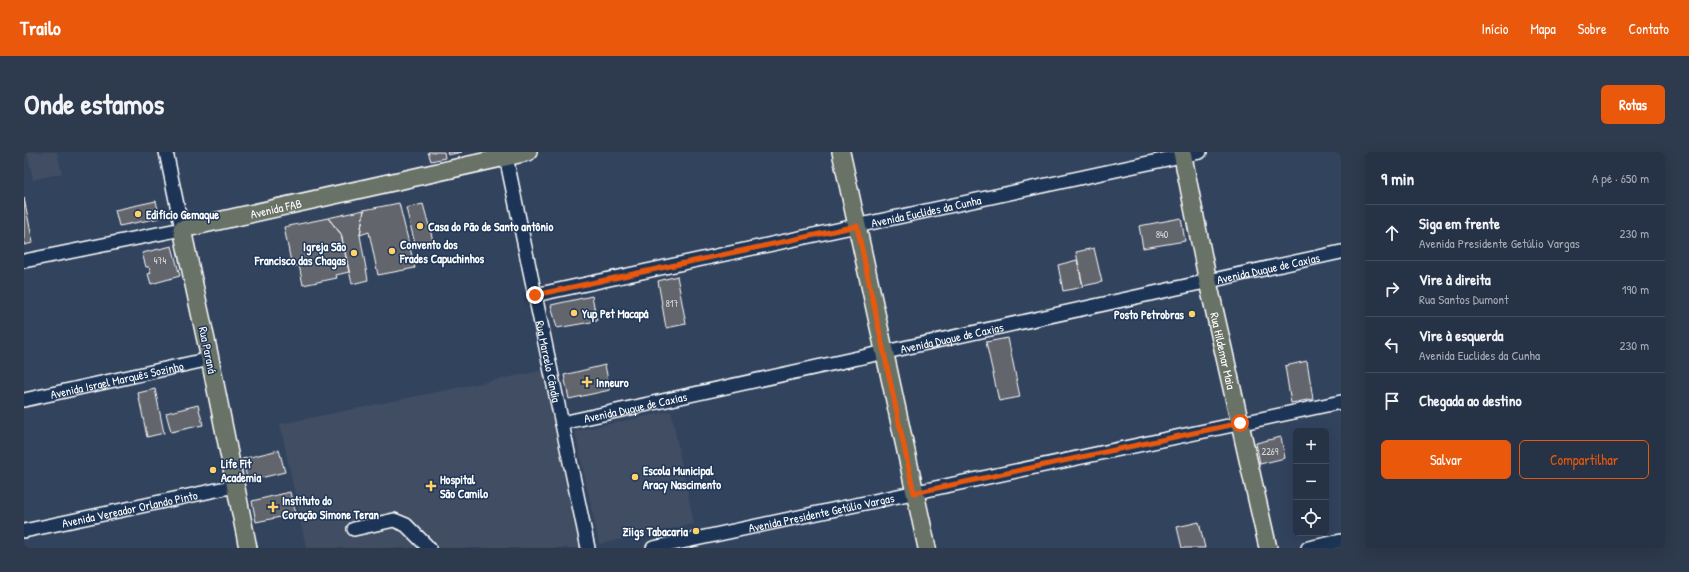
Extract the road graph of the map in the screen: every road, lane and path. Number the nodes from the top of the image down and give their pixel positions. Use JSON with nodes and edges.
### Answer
{"nodes":[{"id":1,"x":166,"y":152,"type":"edge"},
{"id":2,"x":528,"y":152,"type":"edge"},
{"id":3,"x":841,"y":152,"type":"edge"},
{"id":4,"x":1200,"y":152,"type":"edge"},
{"id":5,"x":506,"y":154,"type":"edge"},
{"id":6,"x":1182,"y":154,"type":"edge"},
{"id":7,"x":857,"y":226,"type":"junction"},
{"id":8,"x":182,"y":229,"type":"junction"},
{"id":9,"x":1341,"y":252,"type":"edge"},
{"id":10,"x":24,"y":261,"type":"edge"},
{"id":11,"x":1208,"y":282,"type":"junction"},
{"id":12,"x":535,"y":295,"type":"junction"},
{"id":13,"x":884,"y":352,"type":"junction"},
{"id":14,"x":210,"y":359,"type":"junction"},
{"id":15,"x":24,"y":400,"type":"edge"},
{"id":16,"x":1341,"y":402,"type":"edge"},
{"id":17,"x":562,"y":423,"type":"junction"},
{"id":18,"x":1240,"y":423,"type":"junction"},
{"id":19,"x":235,"y":486,"type":"junction"},
{"id":20,"x":914,"y":493,"type":"junction"},
{"id":21,"x":354,"y":529,"type":"dead end"},
{"id":22,"x":24,"y":531,"type":"edge"},
{"id":23,"x":1341,"y":541,"type":"edge"},
{"id":24,"x":248,"y":548,"type":"edge"},
{"id":25,"x":429,"y":548,"type":"edge"},
{"id":26,"x":588,"y":548,"type":"edge"},
{"id":27,"x":653,"y":548,"type":"edge"},
{"id":28,"x":927,"y":548,"type":"edge"},
{"id":29,"x":1268,"y":548,"type":"edge"},
{"id":30,"x":1308,"y":548,"type":"edge"}],
"edges":[{"from":1,"to":8,"type":"street","name":"Rua Paraná"},
{"from":2,"to":5,"type":"main road","name":"Avenida FAB"},
{"from":3,"to":7,"type":"main road"},
{"from":4,"to":6,"type":"street","name":"Avenida Euclides da Cunha"},
{"from":5,"to":8,"type":"main road","name":"Avenida FAB"},
{"from":5,"to":12,"type":"street","name":"Rua Marcelo Cândia"},
{"from":6,"to":7,"type":"street","name":"Avenida Euclides da Cunha"},
{"from":6,"to":11,"type":"main road","name":"Rua Hildemar Maia"},
{"from":7,"to":12,"type":"street","name":"Avenida Euclides da Cunha"},
{"from":7,"to":13,"type":"main road"},
{"from":8,"to":10,"type":"street","name":"Avenida FAB"},
{"from":8,"to":14,"type":"main road","name":"Rua Paraná"},
{"from":9,"to":11,"type":"street","name":"Avenida Duque de Caxias"},
{"from":11,"to":13,"type":"street","name":"Avenida Duque de Caxias"},
{"from":11,"to":18,"type":"main road","name":"Rua Hildemar Maia"},
{"from":12,"to":17,"type":"street","name":"Rua Marcelo Cândia"},
{"from":13,"to":17,"type":"street","name":"Avenida Duque de Caxias"},
{"from":13,"to":20,"type":"main road"},
{"from":14,"to":15,"type":"street","name":"Avenida Israel Marquês Sozinho"},
{"from":14,"to":19,"type":"main road","name":"Rua Paraná"},
{"from":16,"to":18,"type":"street","name":"Avenida Presidente Getúlio Vargas"},
{"from":17,"to":26,"type":"street","name":"Rua Marcelo Cândia"},
{"from":18,"to":20,"type":"street","name":"Avenida Presidente Getúlio Vargas"},
{"from":18,"to":29,"type":"main road","name":"Rua Hildemar Maia"},
{"from":19,"to":22,"type":"street","name":"Avenida Vereador Orlando Pinto"},
{"from":19,"to":24,"type":"main road","name":"Rua Paraná"},
{"from":20,"to":27,"type":"street","name":"Avenida Presidente Getúlio Vargas"},
{"from":20,"to":28,"type":"main road"},
{"from":21,"to":25,"type":"street"},
{"from":23,"to":30,"type":"street"}]}
